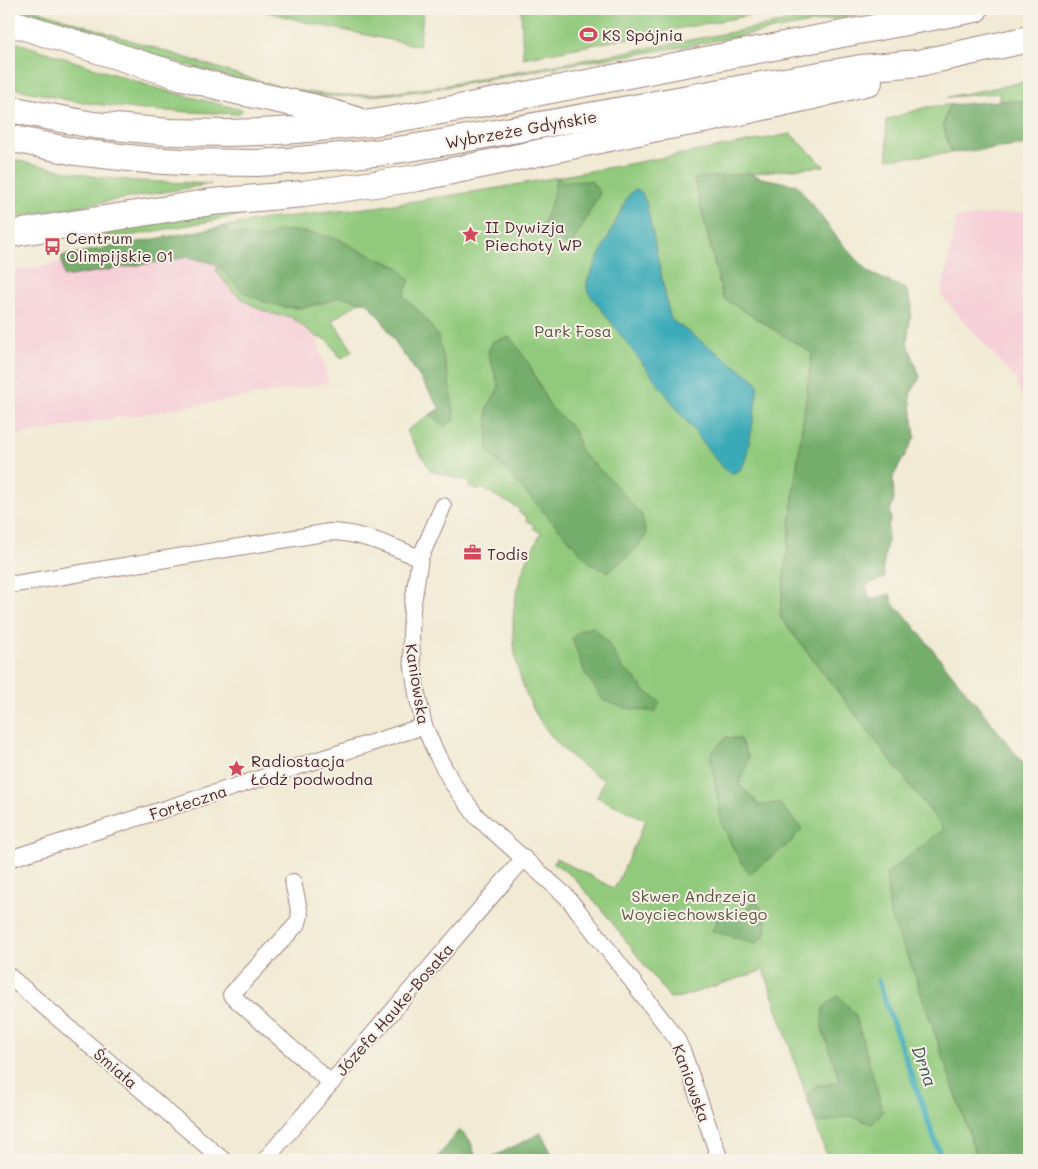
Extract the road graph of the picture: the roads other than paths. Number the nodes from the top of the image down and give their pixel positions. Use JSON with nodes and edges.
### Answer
{"nodes":[{"id":1,"x":975,"y":9,"type":"edge"},
{"id":2,"x":9,"y":22,"type":"edge"},
{"id":3,"x":1029,"y":39,"type":"edge"},
{"id":4,"x":919,"y":63,"type":"junction"},
{"id":5,"x":9,"y":109,"type":"edge"},
{"id":6,"x":372,"y":123,"type":"junction"},
{"id":7,"x":9,"y":138,"type":"edge"},
{"id":8,"x":9,"y":234,"type":"edge"},
{"id":9,"x":443,"y":506,"type":"dead end"},
{"id":10,"x":420,"y":558,"type":"junction"},
{"id":11,"x":9,"y":585,"type":"edge"},
{"id":12,"x":424,"y":726,"type":"junction"},
{"id":13,"x":524,"y":858,"type":"junction"},
{"id":14,"x":9,"y":859,"type":"edge"},
{"id":15,"x":293,"y":882,"type":"dead end"},
{"id":16,"x":9,"y":976,"type":"edge"},
{"id":17,"x":331,"y":1083,"type":"junction"},
{"id":18,"x":223,"y":1160,"type":"edge"},
{"id":19,"x":265,"y":1160,"type":"edge"},
{"id":20,"x":720,"y":1160,"type":"edge"}],
"edges":[{"from":1,"to":6,"type":"main road","name":"Wybrzeże Gdyńskie"},
{"from":2,"to":6,"type":"main road"},
{"from":3,"to":4,"type":"main road","name":"Wybrzeże Gdyńskie"},
{"from":4,"to":7,"type":"main road","name":"Wybrzeże Gdyńskie"},
{"from":4,"to":8,"type":"main road"},
{"from":5,"to":6,"type":"main road","name":"Wybrzeże Gdyńskie"},
{"from":9,"to":10,"type":"street","name":"Kaniowska"},
{"from":10,"to":11,"type":"street"},
{"from":10,"to":12,"type":"street","name":"Kaniowska"},
{"from":12,"to":13,"type":"street","name":"Kaniowska"},
{"from":12,"to":14,"type":"street","name":"Forteczna"},
{"from":13,"to":17,"type":"street","name":"Józefa Hauke-Bosaka"},
{"from":13,"to":20,"type":"street","name":"Kaniowska"},
{"from":15,"to":17,"type":"street"},
{"from":16,"to":18,"type":"street","name":"Śmiała"},
{"from":17,"to":19,"type":"street","name":"Józefa Hauke-Bosaka"}]}
